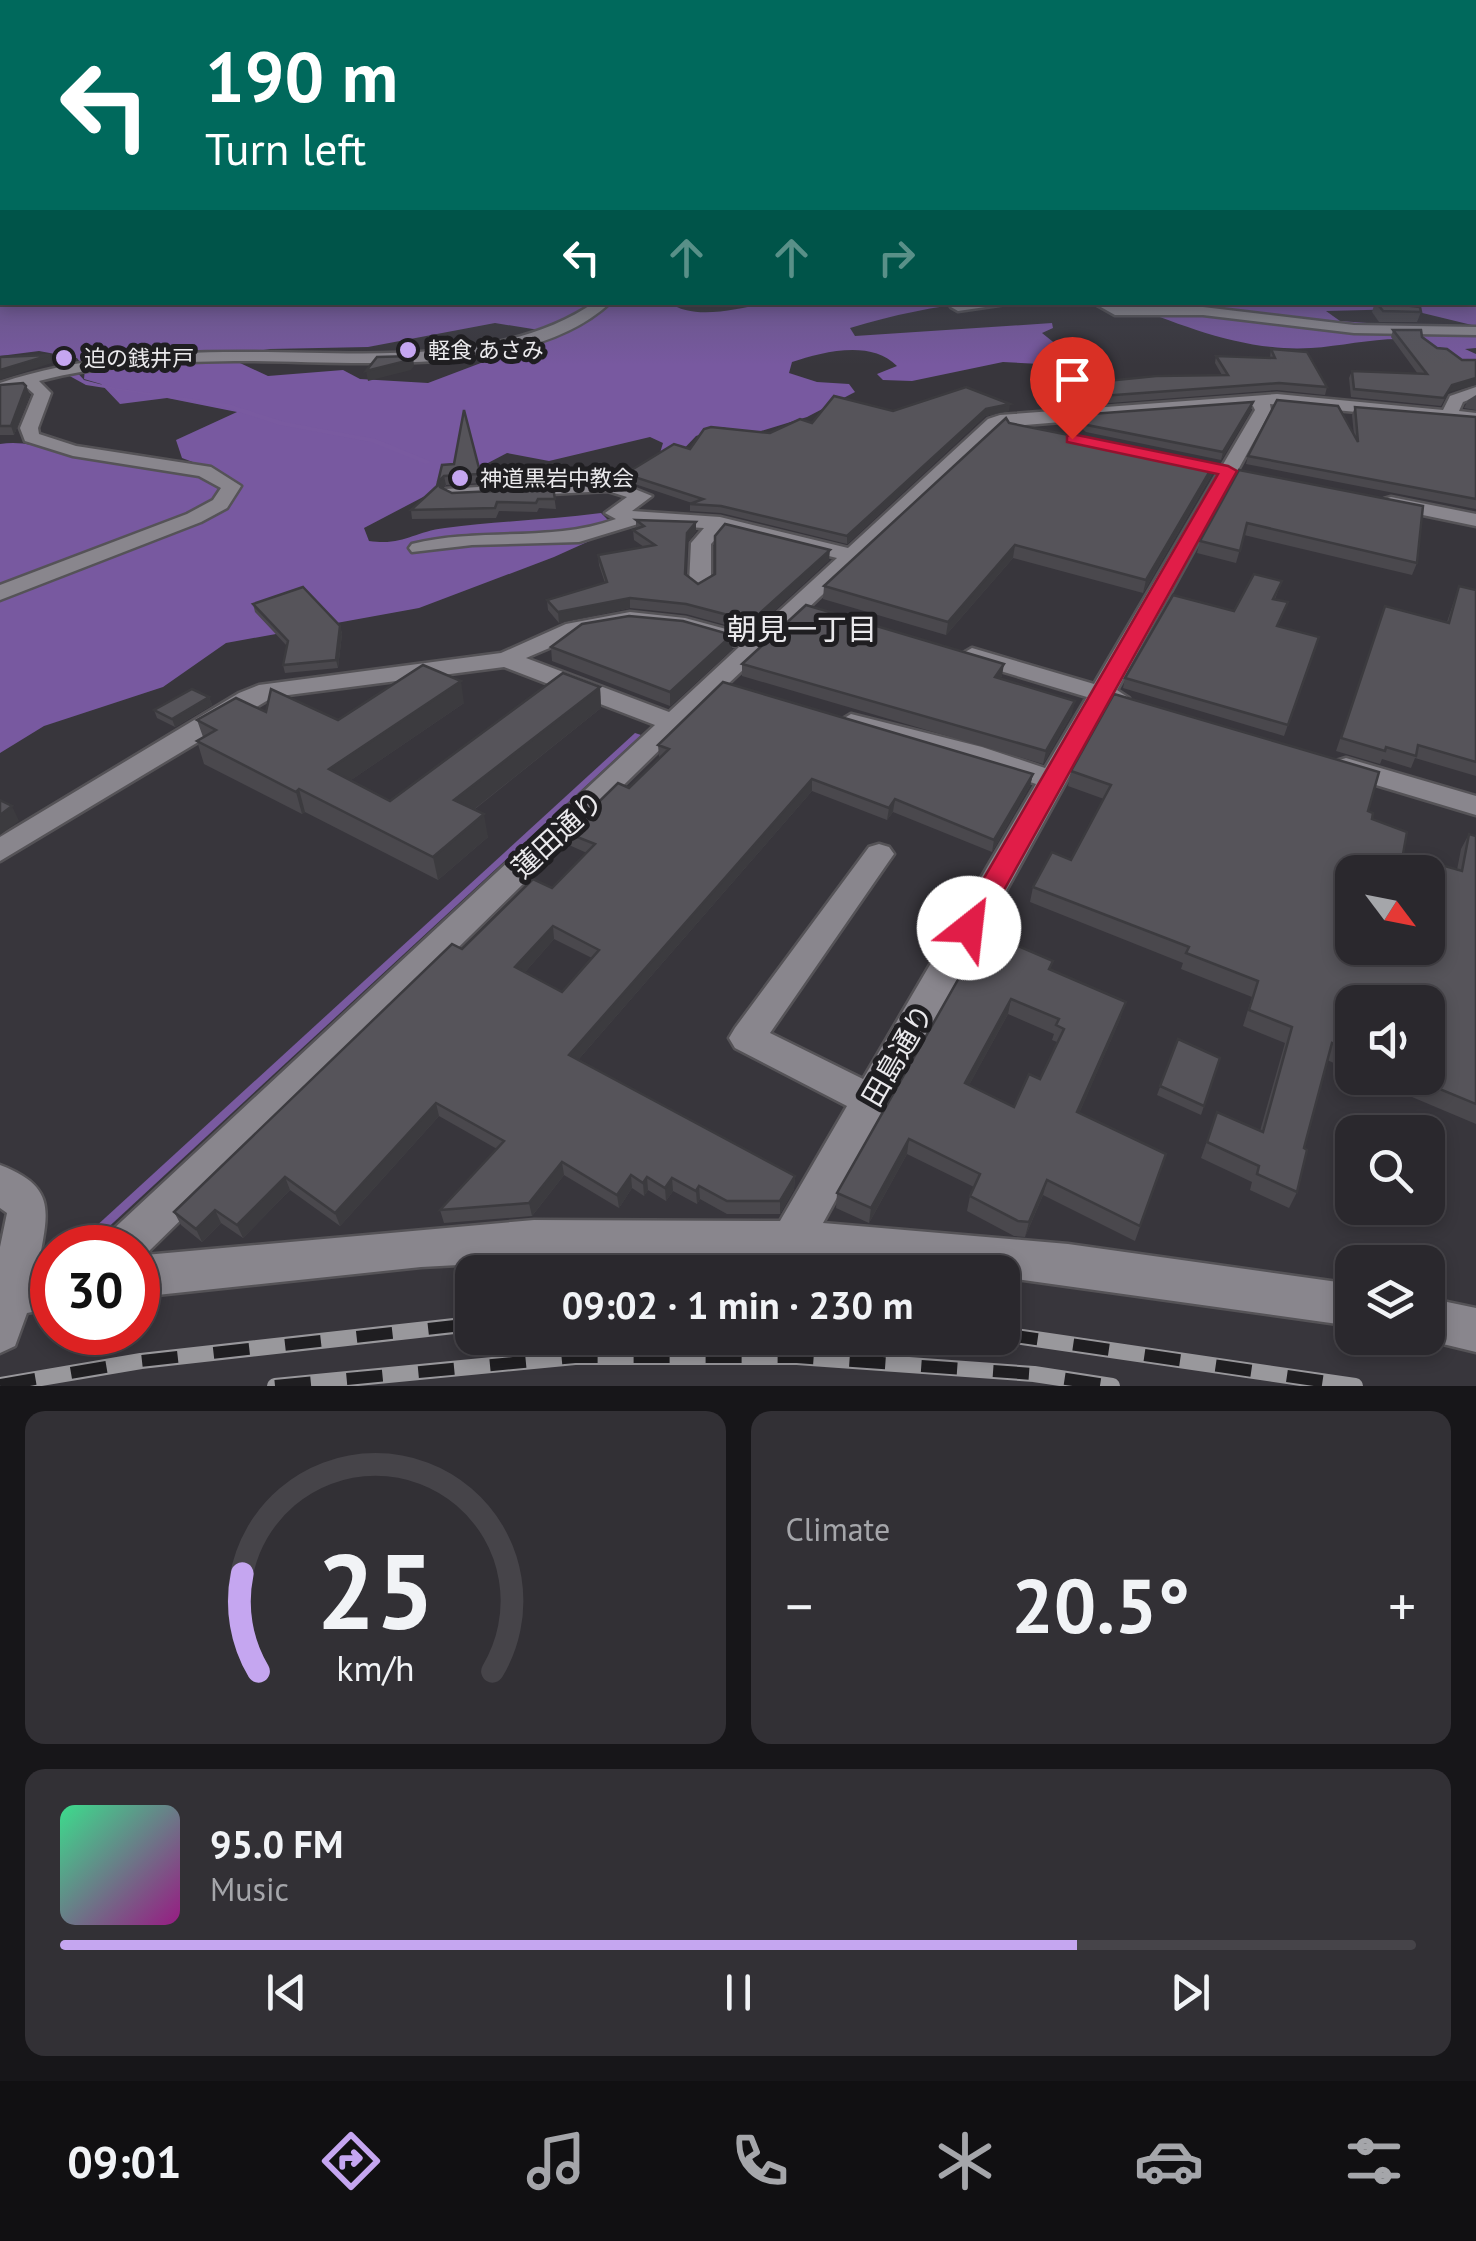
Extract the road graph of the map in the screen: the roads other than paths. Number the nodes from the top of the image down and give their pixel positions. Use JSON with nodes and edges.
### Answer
{"nodes":[{"id":1,"x":601,"y":305,"type":"edge"},
{"id":2,"x":980,"y":305,"type":"edge"},
{"id":3,"x":1104,"y":305,"type":"edge"},
{"id":4,"x":958,"y":307,"type":"dead end"},
{"id":5,"x":1476,"y":332,"type":"edge"},
{"id":6,"x":26,"y":379,"type":"junction"},
{"id":7,"x":0,"y":388,"type":"edge"},
{"id":8,"x":1476,"y":392,"type":"edge"},
{"id":9,"x":1260,"y":400,"type":"junction"},
{"id":10,"x":1450,"y":415,"type":"junction"},
{"id":11,"x":1476,"y":418,"type":"edge"},
{"id":12,"x":994,"y":423,"type":"junction"},
{"id":13,"x":1053,"y":435,"type":"edge"},
{"id":14,"x":453,"y":493,"type":"edge"},
{"id":15,"x":1362,"y":498,"type":"edge"},
{"id":16,"x":634,"y":519,"type":"junction"},
{"id":17,"x":1476,"y":520,"type":"edge"},
{"id":18,"x":720,"y":523,"type":"junction"},
{"id":19,"x":418,"y":548,"type":"dead end"},
{"id":20,"x":852,"y":555,"type":"junction"},
{"id":21,"x":700,"y":584,"type":"edge"},
{"id":22,"x":0,"y":593,"type":"edge"},
{"id":23,"x":800,"y":603,"type":"junction"},
{"id":24,"x":838,"y":614,"type":"edge"},
{"id":25,"x":756,"y":645,"type":"junction"},
{"id":26,"x":951,"y":648,"type":"edge"},
{"id":27,"x":506,"y":659,"type":"junction"},
{"id":28,"x":717,"y":680,"type":"junction"},
{"id":29,"x":753,"y":692,"type":"edge"},
{"id":30,"x":1102,"y":694,"type":"junction"},
{"id":31,"x":1138,"y":704,"type":"edge"},
{"id":32,"x":825,"y":715,"type":"edge"},
{"id":33,"x":673,"y":722,"type":"junction"},
{"id":34,"x":1319,"y":759,"type":"edge"},
{"id":35,"x":1052,"y":780,"type":"junction"},
{"id":36,"x":1476,"y":806,"type":"edge"},
{"id":37,"x":0,"y":851,"type":"edge"},
{"id":38,"x":880,"y":854,"type":"dead end"},
{"id":39,"x":871,"y":1100,"type":"junction"},
{"id":40,"x":0,"y":1183,"type":"edge"},
{"id":41,"x":147,"y":1225,"type":"edge"},
{"id":42,"x":792,"y":1239,"type":"junction"},
{"id":43,"x":160,"y":1274,"type":"edge"},
{"id":44,"x":1335,"y":1302,"type":"edge"},
{"id":45,"x":16,"y":1303,"type":"edge"},
{"id":46,"x":1445,"y":1324,"type":"edge"},
{"id":47,"x":1476,"y":1330,"type":"edge"}],
"edges":[{"from":1,"to":6,"type":"street"},
{"from":2,"to":4,"type":"street"},
{"from":3,"to":5,"type":"street"},
{"from":6,"to":7,"type":"street"},
{"from":6,"to":22,"type":"street"},
{"from":8,"to":10,"type":"street"},
{"from":9,"to":10,"type":"street"},
{"from":9,"to":12,"type":"street"},
{"from":9,"to":30,"type":"street","name":"田島通り"},
{"from":10,"to":11,"type":"street"},
{"from":12,"to":13,"type":"street"},
{"from":12,"to":20,"type":"street","name":"蓮田通り"},
{"from":14,"to":16,"type":"street"},
{"from":15,"to":17,"type":"street"},
{"from":16,"to":18,"type":"street"},
{"from":16,"to":19,"type":"street"},
{"from":18,"to":20,"type":"street"},
{"from":18,"to":21,"type":"street"},
{"from":20,"to":23,"type":"street","name":"蓮田通り"},
{"from":23,"to":24,"type":"street"},
{"from":23,"to":25,"type":"street","name":"蓮田通り"},
{"from":25,"to":27,"type":"street"},
{"from":25,"to":28,"type":"street","name":"蓮田通り"},
{"from":26,"to":30,"type":"street"},
{"from":27,"to":33,"type":"street"},
{"from":27,"to":37,"type":"street"},
{"from":28,"to":29,"type":"street"},
{"from":28,"to":33,"type":"street","name":"蓮田通り"},
{"from":30,"to":31,"type":"street"},
{"from":30,"to":35,"type":"street","name":"田島通り"},
{"from":32,"to":35,"type":"street"},
{"from":33,"to":41,"type":"street","name":"蓮田通り"},
{"from":34,"to":36,"type":"street"},
{"from":35,"to":39,"type":"street","name":"田島通り"},
{"from":38,"to":39,"type":"street"},
{"from":39,"to":42,"type":"street","name":"田島通り"},
{"from":40,"to":45,"type":"street"},
{"from":42,"to":43,"type":"street"},
{"from":42,"to":44,"type":"street"},
{"from":46,"to":47,"type":"street"}]}
